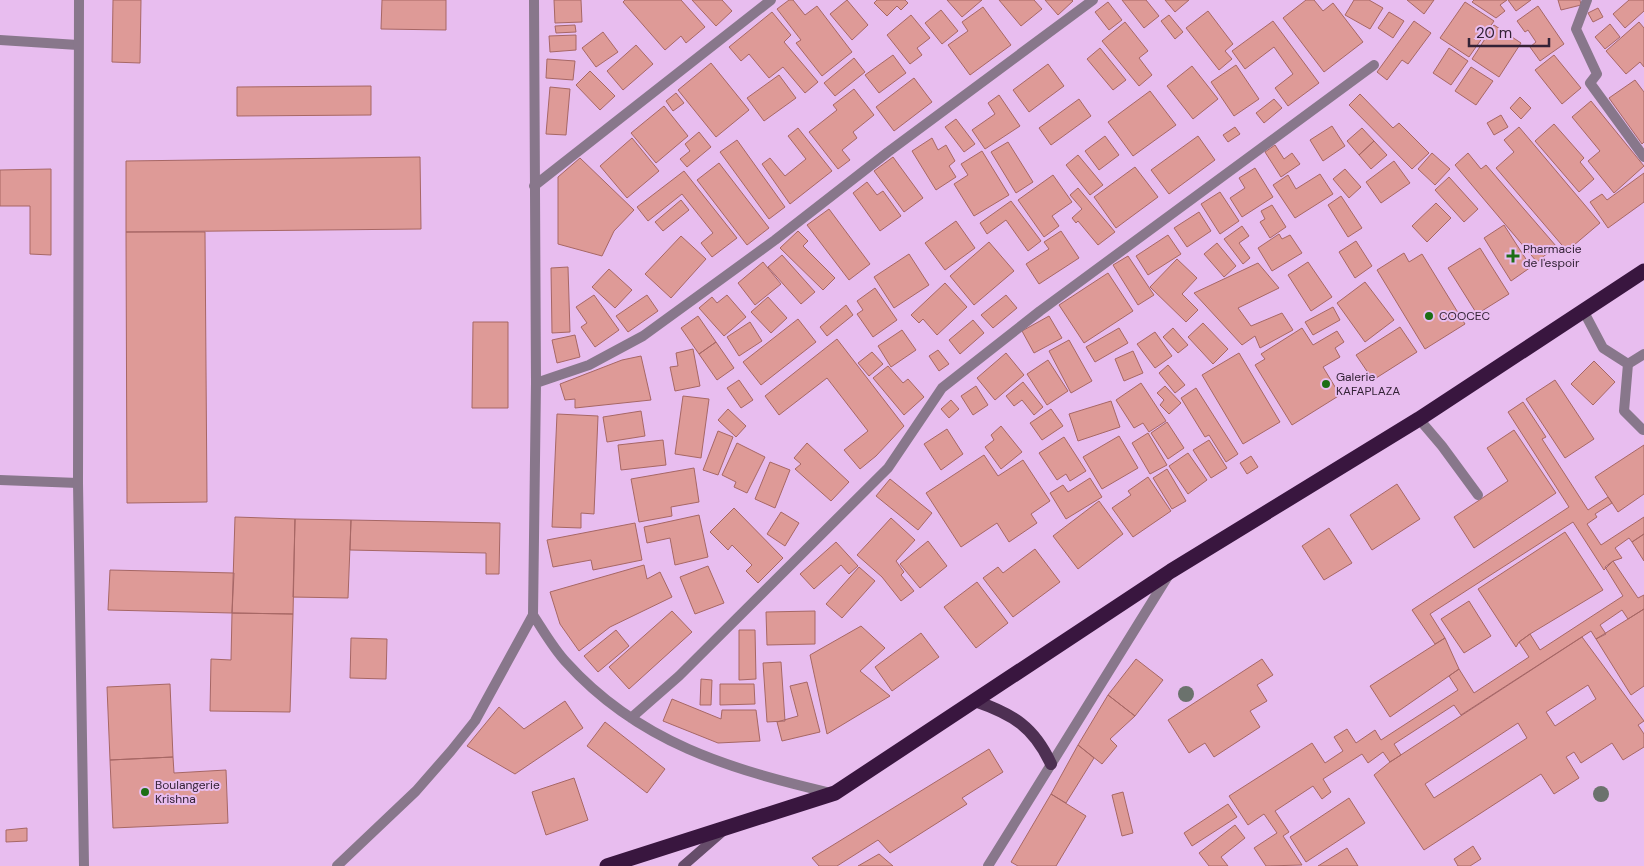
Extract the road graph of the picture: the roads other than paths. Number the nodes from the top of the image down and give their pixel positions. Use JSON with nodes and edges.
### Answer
{"nodes":[{"id":1,"x":79,"y":0,"type":"edge"},
{"id":2,"x":534,"y":0,"type":"edge"},
{"id":3,"x":771,"y":0,"type":"edge"},
{"id":4,"x":1093,"y":0,"type":"edge"},
{"id":5,"x":1587,"y":0,"type":"edge"},
{"id":6,"x":0,"y":40,"type":"edge"},
{"id":7,"x":78,"y":45,"type":"junction"},
{"id":8,"x":1374,"y":65,"type":"dead end"},
{"id":9,"x":1644,"y":157,"type":"edge"},
{"id":10,"x":534,"y":186,"type":"junction"},
{"id":11,"x":1644,"y":271,"type":"edge"},
{"id":12,"x":1584,"y":312,"type":"junction"},
{"id":13,"x":1644,"y":354,"type":"edge"},
{"id":14,"x":1628,"y":364,"type":"junction"},
{"id":15,"x":536,"y":383,"type":"junction"},
{"id":16,"x":1419,"y":419,"type":"junction"},
{"id":17,"x":1643,"y":430,"type":"dead end"},
{"id":18,"x":0,"y":480,"type":"edge"},
{"id":19,"x":78,"y":483,"type":"junction"},
{"id":20,"x":1478,"y":495,"type":"dead end"},
{"id":21,"x":1172,"y":571,"type":"junction"},
{"id":22,"x":533,"y":615,"type":"junction"},
{"id":23,"x":975,"y":701,"type":"junction"},
{"id":24,"x":631,"y":718,"type":"junction"},
{"id":25,"x":1052,"y":764,"type":"junction"},
{"id":26,"x":835,"y":793,"type":"junction"},
{"id":27,"x":726,"y":828,"type":"junction"},
{"id":28,"x":84,"y":866,"type":"edge"},
{"id":29,"x":337,"y":866,"type":"edge"},
{"id":30,"x":607,"y":866,"type":"edge"},
{"id":31,"x":683,"y":866,"type":"edge"},
{"id":32,"x":988,"y":866,"type":"edge"}],
"edges":[{"from":1,"to":7,"type":"street"},
{"from":2,"to":10,"type":"street"},
{"from":3,"to":10,"type":"street"},
{"from":4,"to":15,"type":"street"},
{"from":5,"to":9,"type":"street"},
{"from":6,"to":7,"type":"street"},
{"from":7,"to":19,"type":"street"},
{"from":8,"to":24,"type":"street"},
{"from":10,"to":15,"type":"street"},
{"from":11,"to":12,"type":"highway"},
{"from":12,"to":14,"type":"street"},
{"from":12,"to":16,"type":"highway"},
{"from":13,"to":14,"type":"street"},
{"from":14,"to":17,"type":"street"},
{"from":15,"to":22,"type":"street"},
{"from":16,"to":20,"type":"street"},
{"from":16,"to":21,"type":"highway"},
{"from":18,"to":19,"type":"street"},
{"from":19,"to":28,"type":"street"},
{"from":21,"to":23,"type":"highway"},
{"from":21,"to":25,"type":"street"},
{"from":22,"to":24,"type":"street"},
{"from":22,"to":29,"type":"street"},
{"from":23,"to":25,"type":"main road"},
{"from":23,"to":26,"type":"highway"},
{"from":24,"to":26,"type":"street"},
{"from":25,"to":32,"type":"street"},
{"from":26,"to":27,"type":"highway"},
{"from":27,"to":30,"type":"highway"},
{"from":27,"to":31,"type":"main road"}]}
